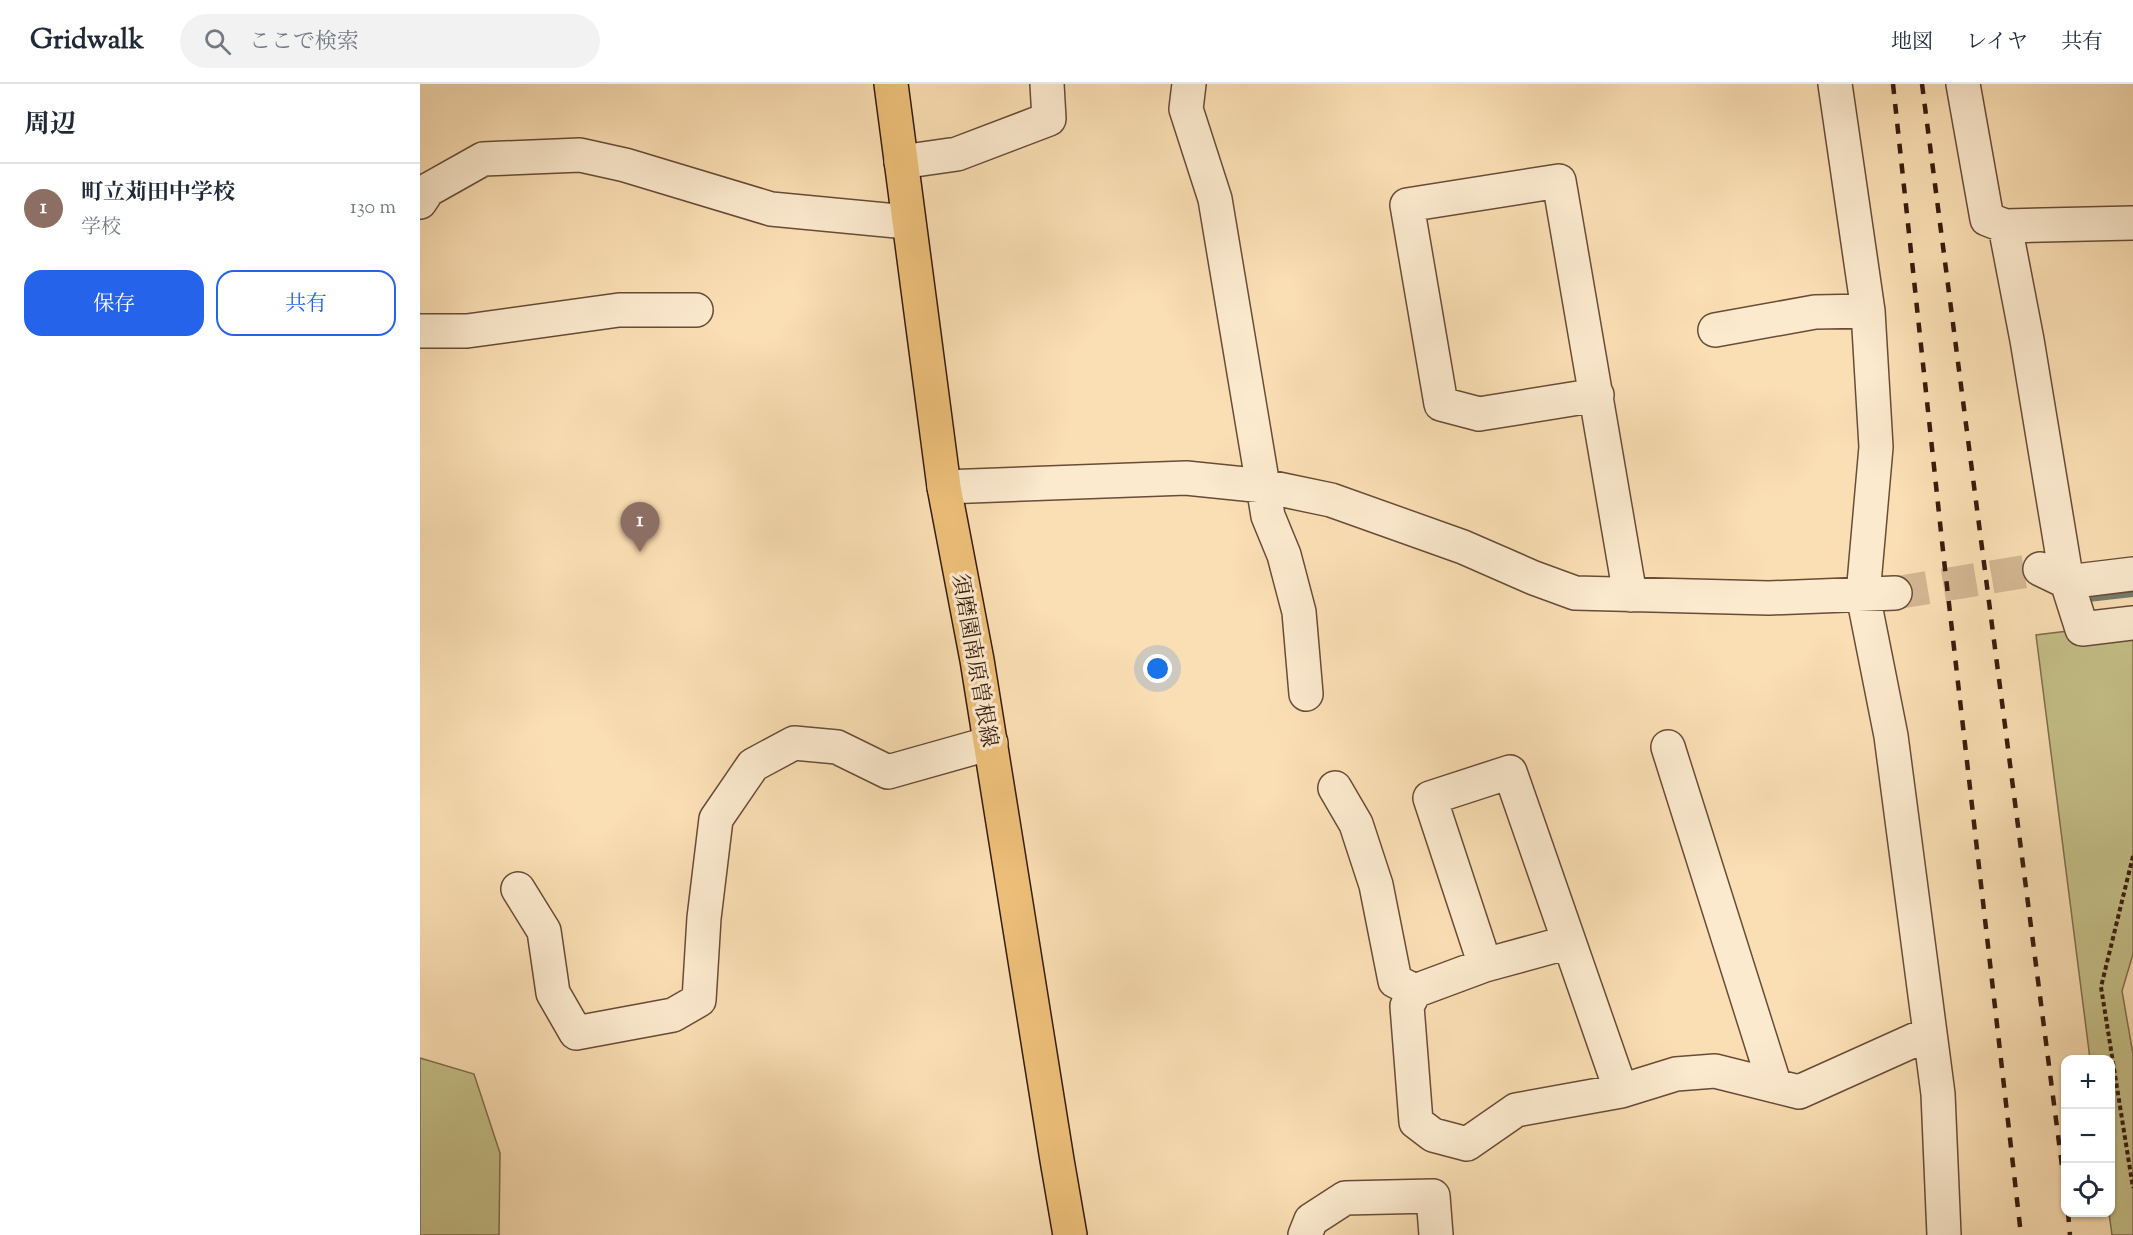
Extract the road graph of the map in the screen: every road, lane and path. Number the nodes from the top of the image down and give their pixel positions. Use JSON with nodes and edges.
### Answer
{"nodes":[{"id":1,"x":891,"y":84,"type":"edge"},
{"id":2,"x":1047,"y":84,"type":"edge"},
{"id":3,"x":1189,"y":84,"type":"edge"},
{"id":4,"x":1835,"y":84,"type":"edge"},
{"id":5,"x":1963,"y":84,"type":"edge"},
{"id":6,"x":901,"y":162,"type":"junction"},
{"id":7,"x":420,"y":202,"type":"edge"},
{"id":8,"x":907,"y":222,"type":"junction"},
{"id":9,"x":2133,"y":223,"type":"edge"},
{"id":10,"x":2005,"y":226,"type":"junction"},
{"id":11,"x":696,"y":310,"type":"dead end"},
{"id":12,"x":1868,"y":310,"type":"junction"},
{"id":13,"x":1715,"y":330,"type":"dead end"},
{"id":14,"x":420,"y":331,"type":"edge"},
{"id":15,"x":1597,"y":395,"type":"junction"},
{"id":16,"x":1264,"y":486,"type":"junction"},
{"id":17,"x":944,"y":487,"type":"junction"},
{"id":18,"x":2133,"y":574,"type":"edge"},
{"id":19,"x":2054,"y":576,"type":"junction"},
{"id":20,"x":1879,"y":594,"type":"junction"},
{"id":21,"x":1630,"y":595,"type":"junction"},
{"id":22,"x":2133,"y":623,"type":"edge"},
{"id":23,"x":1306,"y":694,"type":"dead end"},
{"id":24,"x":991,"y":743,"type":"junction"},
{"id":25,"x":1668,"y":747,"type":"dead end"},
{"id":26,"x":1335,"y":788,"type":"dead end"},
{"id":27,"x":2133,"y":856,"type":"edge"},
{"id":28,"x":518,"y":889,"type":"dead end"},
{"id":29,"x":1569,"y":942,"type":"junction"},
{"id":30,"x":1485,"y":965,"type":"junction"},
{"id":31,"x":1415,"y":991,"type":"junction"},
{"id":32,"x":1930,"y":1033,"type":"junction"},
{"id":33,"x":1775,"y":1086,"type":"junction"},
{"id":34,"x":1621,"y":1091,"type":"junction"},
{"id":35,"x":2133,"y":1188,"type":"edge"},
{"id":36,"x":1070,"y":1235,"type":"edge"},
{"id":37,"x":1305,"y":1235,"type":"edge"},
{"id":38,"x":1436,"y":1235,"type":"edge"},
{"id":39,"x":1944,"y":1235,"type":"edge"}],
"edges":[{"from":1,"to":6,"type":"main road","name":"須磨園南原曽根線"},
{"from":2,"to":6,"type":"street"},
{"from":3,"to":16,"type":"street"},
{"from":4,"to":12,"type":"street"},
{"from":5,"to":10,"type":"street"},
{"from":6,"to":8,"type":"main road","name":"須磨園南原曽根線"},
{"from":7,"to":8,"type":"street"},
{"from":8,"to":17,"type":"main road","name":"須磨園南原曽根線"},
{"from":9,"to":10,"type":"street"},
{"from":10,"to":19,"type":"street"},
{"from":11,"to":14,"type":"street"},
{"from":12,"to":13,"type":"street"},
{"from":12,"to":20,"type":"street"},
{"from":15,"to":15,"type":"street"},
{"from":15,"to":21,"type":"street"},
{"from":16,"to":17,"type":"street"},
{"from":16,"to":21,"type":"street"},
{"from":16,"to":23,"type":"street"},
{"from":17,"to":24,"type":"main road","name":"須磨園南原曽根線"},
{"from":18,"to":19,"type":"street"},
{"from":19,"to":22,"type":"street"},
{"from":20,"to":21,"type":"street"},
{"from":20,"to":32,"type":"street"},
{"from":24,"to":28,"type":"street"},
{"from":24,"to":36,"type":"main road","name":"須磨園南原曽根線"},
{"from":25,"to":33,"type":"street"},
{"from":26,"to":31,"type":"street"},
{"from":27,"to":35,"type":"path"},
{"from":29,"to":30,"type":"street"},
{"from":29,"to":30,"type":"street"},
{"from":29,"to":34,"type":"street"},
{"from":30,"to":31,"type":"street"},
{"from":31,"to":34,"type":"street"},
{"from":32,"to":33,"type":"street"},
{"from":32,"to":39,"type":"street"},
{"from":33,"to":34,"type":"street"},
{"from":37,"to":38,"type":"street"}]}
